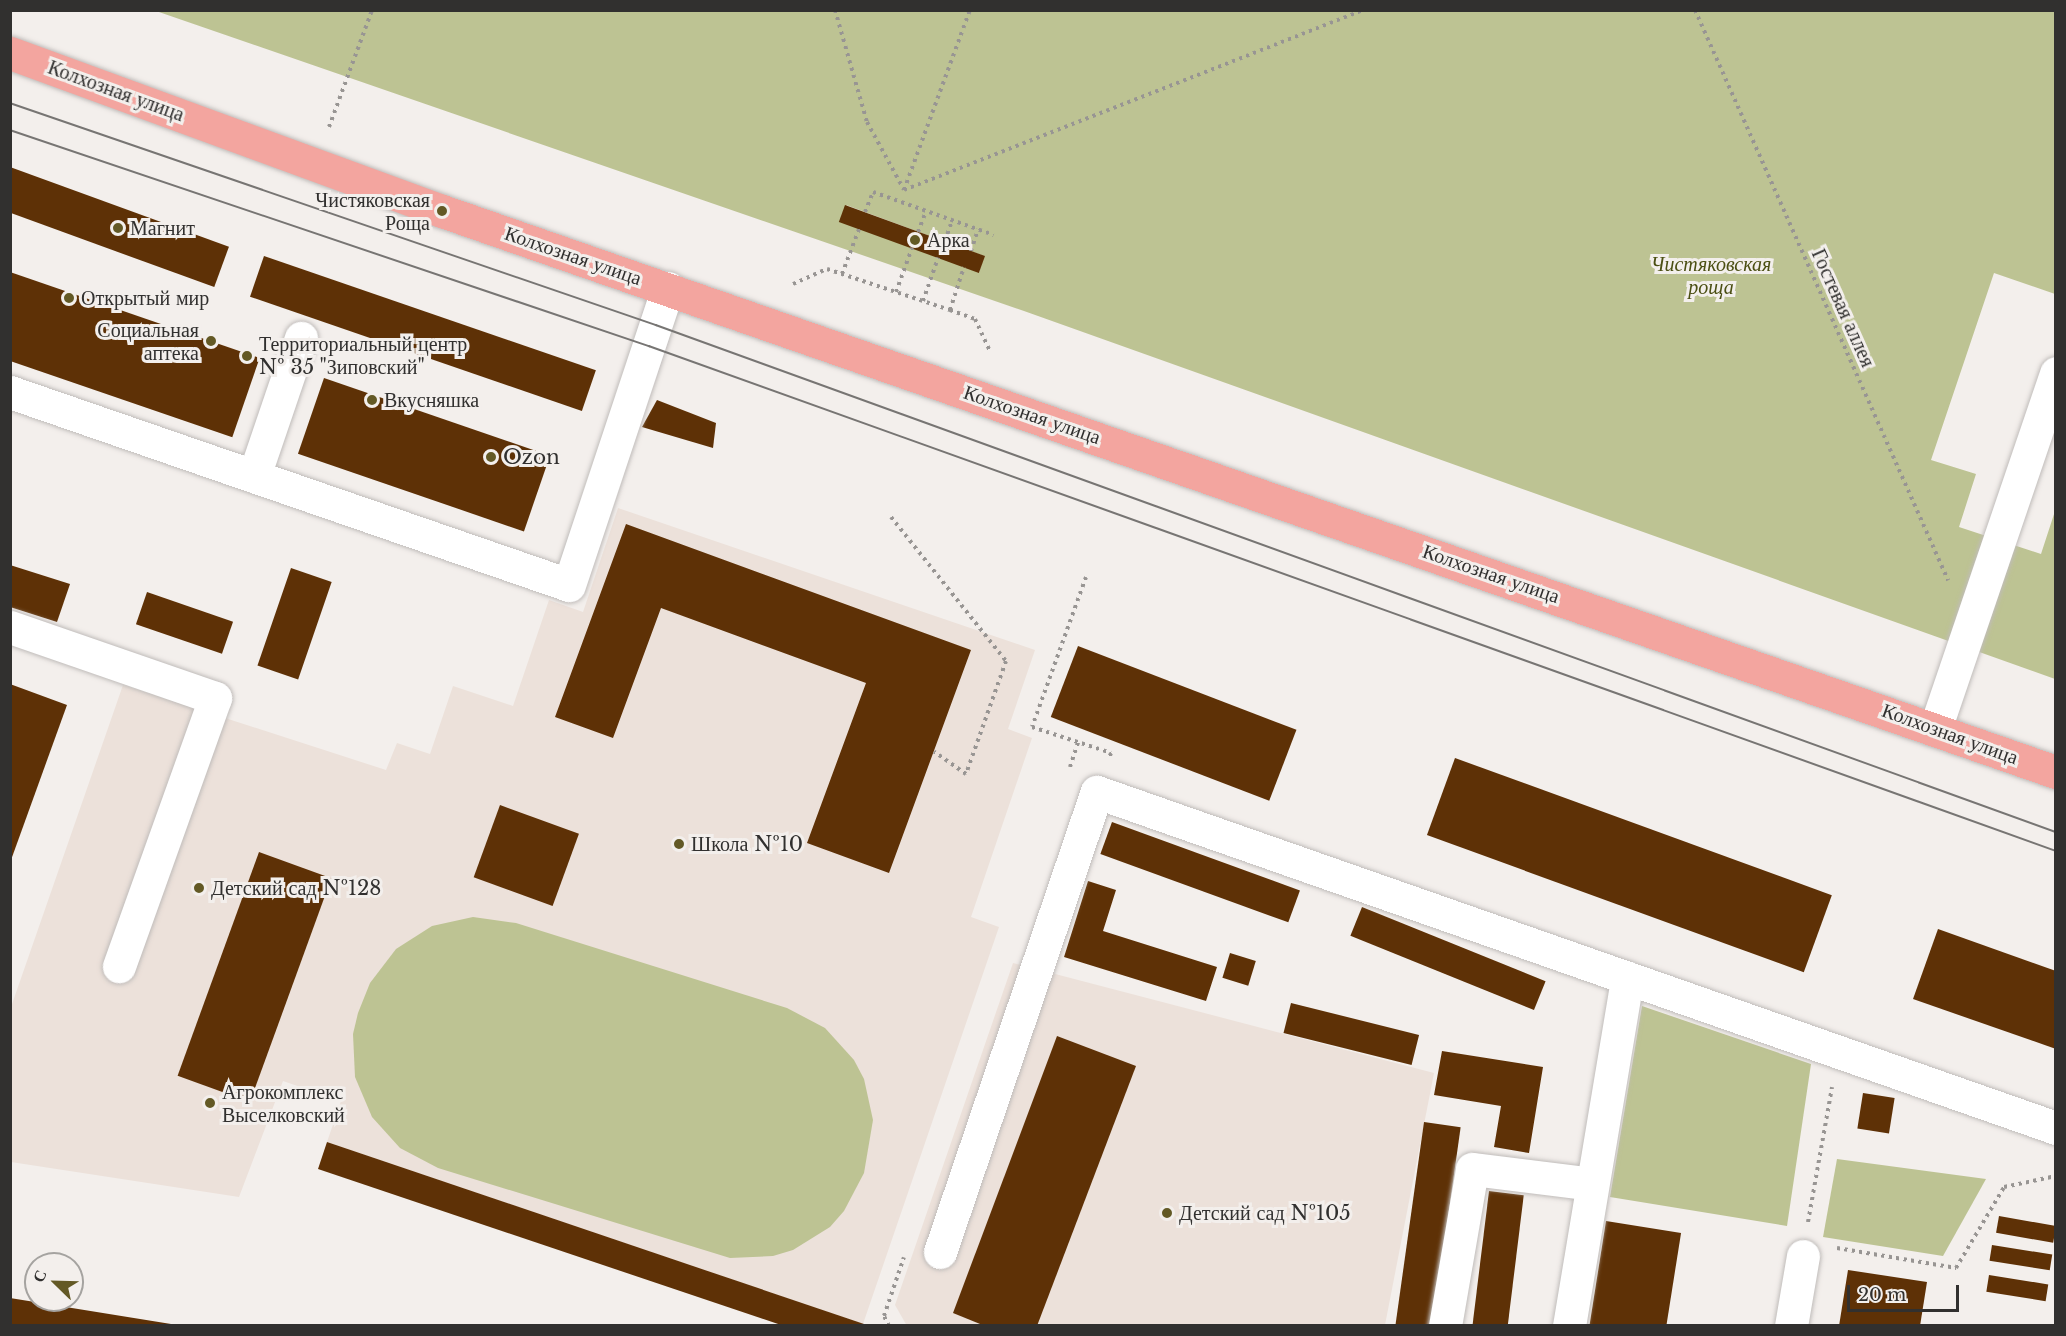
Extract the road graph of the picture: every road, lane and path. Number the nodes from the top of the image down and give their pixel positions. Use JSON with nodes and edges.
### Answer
{"nodes":[{"id":1,"x":372,"y":10,"type":"edge"},
{"id":2,"x":835,"y":10,"type":"edge"},
{"id":3,"x":970,"y":10,"type":"edge"},
{"id":4,"x":1364,"y":10,"type":"edge"},
{"id":5,"x":1695,"y":10,"type":"edge"},
{"id":6,"x":10,"y":53,"type":"edge"},
{"id":7,"x":330,"y":128,"type":"dead end"},
{"id":8,"x":904,"y":190,"type":"junction"},
{"id":9,"x":926,"y":211,"type":"junction"},
{"id":10,"x":865,"y":212,"type":"dead end"},
{"id":11,"x":952,"y":220,"type":"junction"},
{"id":12,"x":859,"y":229,"type":"dead end"},
{"id":13,"x":978,"y":229,"type":"junction"},
{"id":14,"x":918,"y":232,"type":"dead end"},
{"id":15,"x":994,"y":236,"type":"dead end"},
{"id":16,"x":945,"y":242,"type":"dead end"},
{"id":17,"x":912,"y":248,"type":"dead end"},
{"id":18,"x":971,"y":251,"type":"dead end"},
{"id":19,"x":939,"y":258,"type":"dead end"},
{"id":20,"x":964,"y":267,"type":"dead end"},
{"id":21,"x":842,"y":274,"type":"junction"},
{"id":22,"x":793,"y":284,"type":"dead end"},
{"id":23,"x":668,"y":288,"type":"junction"},
{"id":24,"x":896,"y":292,"type":"junction"},
{"id":25,"x":923,"y":301,"type":"junction"},
{"id":26,"x":950,"y":310,"type":"junction"},
{"id":27,"x":301,"y":338,"type":"dead end"},
{"id":28,"x":990,"y":351,"type":"dead end"},
{"id":29,"x":2055,"y":373,"type":"edge"},
{"id":30,"x":10,"y":393,"type":"edge"},
{"id":31,"x":254,"y":476,"type":"junction"},
{"id":32,"x":891,"y":517,"type":"dead end"},
{"id":33,"x":1086,"y":577,"type":"dead end"},
{"id":34,"x":1975,"y":609,"type":"junction"},
{"id":35,"x":10,"y":627,"type":"edge"},
{"id":36,"x":1935,"y":729,"type":"junction"},
{"id":37,"x":934,"y":752,"type":"dead end"},
{"id":38,"x":2055,"y":772,"type":"edge"},
{"id":39,"x":1097,"y":792,"type":"junction"},
{"id":40,"x":119,"y":966,"type":"dead end"},
{"id":41,"x":1627,"y":978,"type":"junction"},
{"id":42,"x":1838,"y":1052,"type":"junction"},
{"id":43,"x":2055,"y":1128,"type":"edge"},
{"id":44,"x":2055,"y":1176,"type":"edge"},
{"id":45,"x":1592,"y":1184,"type":"junction"},
{"id":46,"x":1803,"y":1249,"type":"junction"},
{"id":47,"x":940,"y":1252,"type":"dead end"},
{"id":48,"x":1445,"y":1326,"type":"edge"},
{"id":49,"x":1569,"y":1326,"type":"edge"},
{"id":50,"x":1791,"y":1326,"type":"edge"}],
"edges":[{"from":1,"to":7,"type":"path"},
{"from":2,"to":8,"type":"path"},
{"from":3,"to":8,"type":"path"},
{"from":4,"to":8,"type":"path"},
{"from":5,"to":34,"type":"path","name":"Гостевая аллея"},
{"from":6,"to":23,"type":"main road","name":"Колхозная улица"},
{"from":9,"to":10,"type":"path"},
{"from":9,"to":11,"type":"path"},
{"from":9,"to":14,"type":"path"},
{"from":11,"to":13,"type":"path"},
{"from":11,"to":16,"type":"path"},
{"from":12,"to":21,"type":"path"},
{"from":13,"to":15,"type":"path"},
{"from":13,"to":18,"type":"path"},
{"from":17,"to":24,"type":"path"},
{"from":19,"to":25,"type":"path"},
{"from":20,"to":26,"type":"path"},
{"from":21,"to":22,"type":"path"},
{"from":21,"to":24,"type":"path"},
{"from":23,"to":31,"type":"lane"},
{"from":23,"to":36,"type":"main road","name":"Колхозная улица"},
{"from":24,"to":25,"type":"path"},
{"from":25,"to":26,"type":"path"},
{"from":26,"to":28,"type":"path"},
{"from":27,"to":31,"type":"lane"},
{"from":29,"to":34,"type":"lane"},
{"from":30,"to":31,"type":"lane"},
{"from":32,"to":37,"type":"path"},
{"from":33,"to":39,"type":"path"},
{"from":34,"to":36,"type":"lane"},
{"from":35,"to":40,"type":"lane"},
{"from":36,"to":38,"type":"main road","name":"Колхозная улица"},
{"from":39,"to":41,"type":"lane"},
{"from":39,"to":47,"type":"lane"},
{"from":41,"to":42,"type":"lane"},
{"from":41,"to":45,"type":"lane"},
{"from":42,"to":43,"type":"lane"},
{"from":42,"to":46,"type":"path"},
{"from":44,"to":46,"type":"path"},
{"from":45,"to":48,"type":"lane"},
{"from":45,"to":49,"type":"lane"},
{"from":46,"to":50,"type":"lane"}]}
